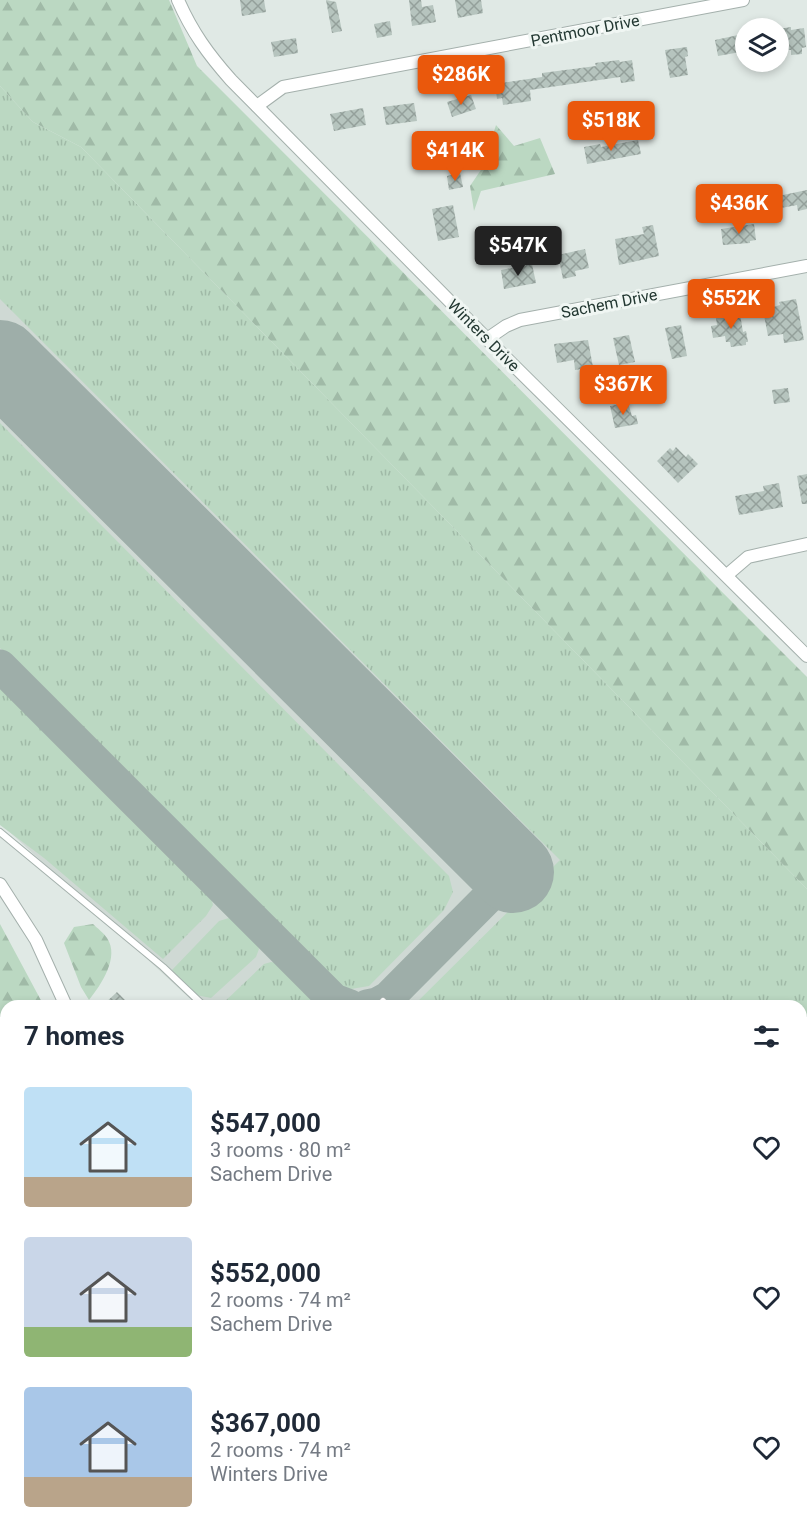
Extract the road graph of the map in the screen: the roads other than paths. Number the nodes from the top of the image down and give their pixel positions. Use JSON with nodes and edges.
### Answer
{"nodes":[{"id":1,"x":178,"y":0,"type":"edge"},
{"id":2,"x":743,"y":0,"type":"edge"},
{"id":3,"x":257,"y":106,"type":"junction"},
{"id":4,"x":807,"y":266,"type":"edge"},
{"id":5,"x":487,"y":339,"type":"junction"},
{"id":6,"x":807,"y":544,"type":"edge"},
{"id":7,"x":727,"y":575,"type":"junction"},
{"id":8,"x":807,"y":656,"type":"edge"},
{"id":9,"x":0,"y":832,"type":"edge"},
{"id":10,"x":0,"y":884,"type":"edge"},
{"id":11,"x":63,"y":1000,"type":"edge"},
{"id":12,"x":198,"y":1000,"type":"edge"}],
"edges":[{"from":1,"to":3,"type":"street","name":"Winters Drive"},
{"from":2,"to":3,"type":"street","name":"Pentmoor Drive"},
{"from":3,"to":5,"type":"street","name":"Winters Drive"},
{"from":4,"to":5,"type":"street","name":"Sachem Drive"},
{"from":5,"to":7,"type":"street","name":"Winters Drive"},
{"from":6,"to":7,"type":"street"},
{"from":7,"to":8,"type":"street","name":"Winters Drive"},
{"from":9,"to":12,"type":"lane"},
{"from":10,"to":11,"type":"street"}]}
